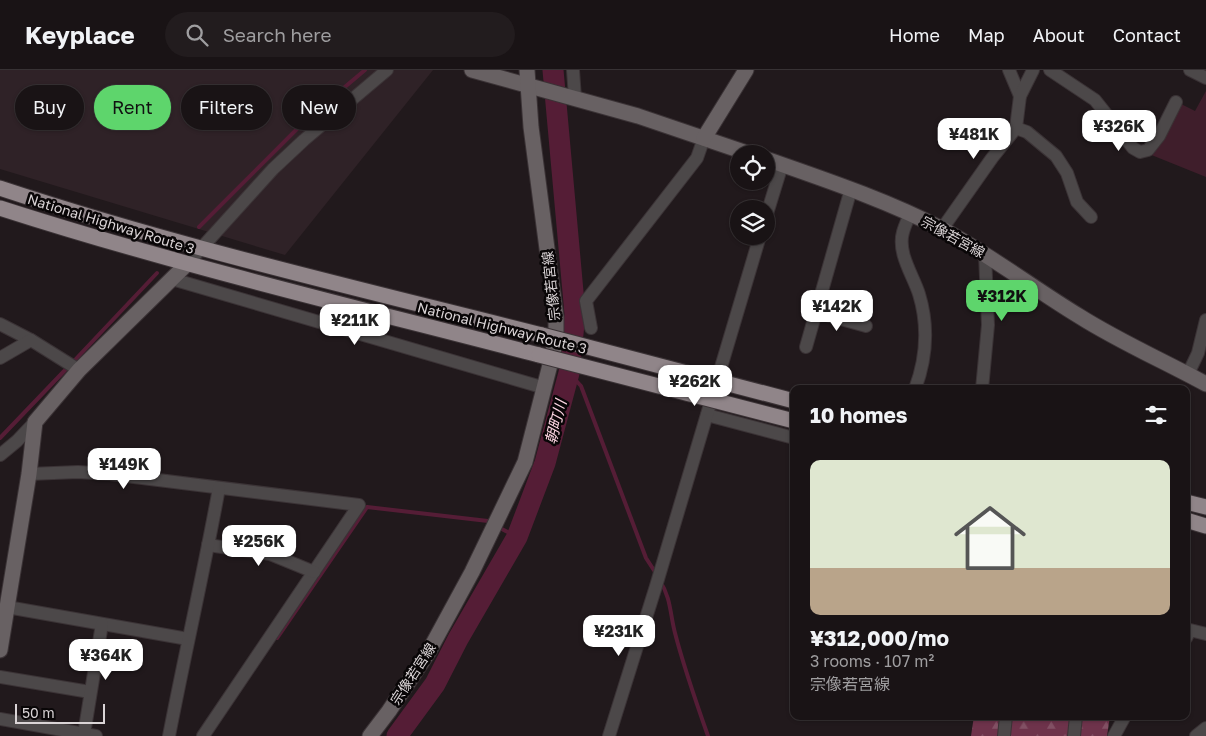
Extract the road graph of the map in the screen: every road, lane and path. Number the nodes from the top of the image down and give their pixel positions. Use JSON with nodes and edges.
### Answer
{"nodes":[{"id":1,"x":387,"y":70,"type":"edge"},
{"id":2,"x":472,"y":70,"type":"edge"},
{"id":3,"x":572,"y":70,"type":"edge"},
{"id":4,"x":746,"y":70,"type":"edge"},
{"id":5,"x":1008,"y":70,"type":"edge"},
{"id":6,"x":1033,"y":70,"type":"edge"},
{"id":7,"x":1050,"y":70,"type":"edge"},
{"id":8,"x":1190,"y":70,"type":"edge"},
{"id":9,"x":527,"y":77,"type":"edge"},
{"id":10,"x":1206,"y":78,"type":"edge"},
{"id":11,"x":1020,"y":96,"type":"junction"},
{"id":12,"x":575,"y":98,"type":"junction"},
{"id":13,"x":1176,"y":102,"type":"dead end"},
{"id":14,"x":1016,"y":128,"type":"junction"},
{"id":15,"x":704,"y":138,"type":"junction"},
{"id":16,"x":730,"y":147,"type":"edge"},
{"id":17,"x":775,"y":162,"type":"edge"},
{"id":18,"x":782,"y":165,"type":"junction"},
{"id":19,"x":0,"y":188,"type":"edge"},
{"id":20,"x":851,"y":189,"type":"junction"},
{"id":21,"x":771,"y":200,"type":"edge"},
{"id":22,"x":0,"y":208,"type":"edge"},
{"id":23,"x":910,"y":214,"type":"junction"},
{"id":24,"x":1091,"y":217,"type":"dead end"},
{"id":25,"x":942,"y":229,"type":"junction"},
{"id":26,"x":757,"y":245,"type":"edge"},
{"id":27,"x":202,"y":248,"type":"junction"},
{"id":28,"x":985,"y":254,"type":"junction"},
{"id":29,"x":187,"y":264,"type":"junction"},
{"id":30,"x":172,"y":279,"type":"junction"},
{"id":31,"x":816,"y":312,"type":"junction"},
{"id":32,"x":1206,"y":320,"type":"edge"},
{"id":33,"x":0,"y":324,"type":"edge"},
{"id":34,"x":866,"y":326,"type":"dead end"},
{"id":35,"x":591,"y":328,"type":"dead end"},
{"id":36,"x":30,"y":340,"type":"junction"},
{"id":37,"x":806,"y":347,"type":"dead end"},
{"id":38,"x":0,"y":358,"type":"edge"},
{"id":39,"x":79,"y":370,"type":"junction"},
{"id":40,"x":1188,"y":374,"type":"junction"},
{"id":41,"x":1206,"y":384,"type":"edge"},
{"id":42,"x":917,"y":385,"type":"edge"},
{"id":43,"x":982,"y":385,"type":"edge"},
{"id":44,"x":545,"y":388,"type":"junction"},
{"id":45,"x":790,"y":400,"type":"edge"},
{"id":46,"x":707,"y":415,"type":"junction"},
{"id":47,"x":790,"y":420,"type":"edge"},
{"id":48,"x":35,"y":422,"type":"junction"},
{"id":49,"x":790,"y":437,"type":"edge"},
{"id":50,"x":0,"y":455,"type":"edge"},
{"id":51,"x":29,"y":474,"type":"junction"},
{"id":52,"x":219,"y":488,"type":"junction"},
{"id":53,"x":1190,"y":503,"type":"edge"},
{"id":54,"x":1206,"y":507,"type":"edge"},
{"id":55,"x":1190,"y":521,"type":"edge"},
{"id":56,"x":1206,"y":526,"type":"edge"},
{"id":57,"x":208,"y":546,"type":"junction"},
{"id":58,"x":314,"y":572,"type":"junction"},
{"id":59,"x":7,"y":607,"type":"junction"},
{"id":60,"x":102,"y":624,"type":"junction"},
{"id":61,"x":1190,"y":630,"type":"edge"},
{"id":62,"x":1206,"y":634,"type":"edge"},
{"id":63,"x":188,"y":639,"type":"junction"},
{"id":64,"x":0,"y":650,"type":"edge"},
{"id":65,"x":0,"y":677,"type":"edge"},
{"id":66,"x":90,"y":692,"type":"junction"},
{"id":67,"x":0,"y":719,"type":"edge"},
{"id":68,"x":1006,"y":720,"type":"edge"},
{"id":69,"x":1076,"y":720,"type":"edge"},
{"id":70,"x":1123,"y":720,"type":"edge"},
{"id":71,"x":90,"y":735,"type":"edge"},
{"id":72,"x":1116,"y":735,"type":"edge"},
{"id":73,"x":169,"y":736,"type":"edge"},
{"id":74,"x":203,"y":736,"type":"edge"},
{"id":75,"x":370,"y":736,"type":"edge"},
{"id":76,"x":609,"y":736,"type":"edge"},
{"id":77,"x":1004,"y":736,"type":"edge"},
{"id":78,"x":1074,"y":736,"type":"edge"}],
"edges":[{"from":1,"to":27,"type":"street"},
{"from":2,"to":9,"type":"main road"},
{"from":3,"to":12,"type":"street"},
{"from":4,"to":15,"type":"main road"},
{"from":5,"to":11,"type":"street"},
{"from":6,"to":11,"type":"street"},
{"from":7,"to":13,"type":"street"},
{"from":8,"to":10,"type":"street"},
{"from":9,"to":12,"type":"main road"},
{"from":9,"to":44,"type":"main road","name":"宗像若宮線"},
{"from":11,"to":14,"type":"street"},
{"from":12,"to":15,"type":"main road"},
{"from":14,"to":24,"type":"street"},
{"from":14,"to":25,"type":"street"},
{"from":15,"to":16,"type":"main road"},
{"from":15,"to":35,"type":"street"},
{"from":17,"to":18,"type":"main road","name":"宗像若宮線"},
{"from":18,"to":20,"type":"main road","name":"宗像若宮線"},
{"from":18,"to":21,"type":"street"},
{"from":19,"to":27,"type":"highway","name":"National Highway Route 3"},
{"from":20,"to":23,"type":"main road","name":"宗像若宮線"},
{"from":20,"to":31,"type":"street"},
{"from":22,"to":29,"type":"highway","name":"National Highway Route 3"},
{"from":23,"to":25,"type":"main road","name":"宗像若宮線"},
{"from":23,"to":42,"type":"street"},
{"from":25,"to":28,"type":"main road","name":"宗像若宮線"},
{"from":26,"to":46,"type":"street"},
{"from":27,"to":29,"type":"street"},
{"from":27,"to":45,"type":"highway","name":"National Highway Route 3","bridge":true},
{"from":28,"to":40,"type":"main road","name":"宗像若宮線"},
{"from":28,"to":43,"type":"street"},
{"from":29,"to":30,"type":"main road"},
{"from":29,"to":47,"type":"highway","name":"National Highway Route 3","bridge":true},
{"from":30,"to":39,"type":"main road"},
{"from":30,"to":44,"type":"street"},
{"from":31,"to":34,"type":"street"},
{"from":31,"to":37,"type":"street"},
{"from":32,"to":40,"type":"street"},
{"from":33,"to":36,"type":"street"},
{"from":36,"to":38,"type":"street"},
{"from":36,"to":39,"type":"street"},
{"from":39,"to":48,"type":"main road"},
{"from":40,"to":41,"type":"main road","name":"宗像若宮線"},
{"from":44,"to":75,"type":"main road","name":"宗像若宮線"},
{"from":46,"to":49,"type":"street"},
{"from":46,"to":76,"type":"street"},
{"from":48,"to":50,"type":"street"},
{"from":48,"to":51,"type":"main road"},
{"from":51,"to":52,"type":"street"},
{"from":51,"to":59,"type":"main road"},
{"from":52,"to":57,"type":"street"},
{"from":52,"to":58,"type":"street"},
{"from":53,"to":54,"type":"highway"},
{"from":55,"to":56,"type":"highway"},
{"from":57,"to":58,"type":"street"},
{"from":57,"to":63,"type":"street"},
{"from":58,"to":74,"type":"street"},
{"from":59,"to":60,"type":"street"},
{"from":59,"to":64,"type":"main road"},
{"from":60,"to":63,"type":"street"},
{"from":60,"to":66,"type":"street"},
{"from":61,"to":62,"type":"street"},
{"from":63,"to":73,"type":"street"},
{"from":65,"to":66,"type":"street"},
{"from":66,"to":71,"type":"street"},
{"from":67,"to":71,"type":"street"},
{"from":68,"to":77,"type":"street"},
{"from":69,"to":78,"type":"street"},
{"from":70,"to":72,"type":"street"}]}
